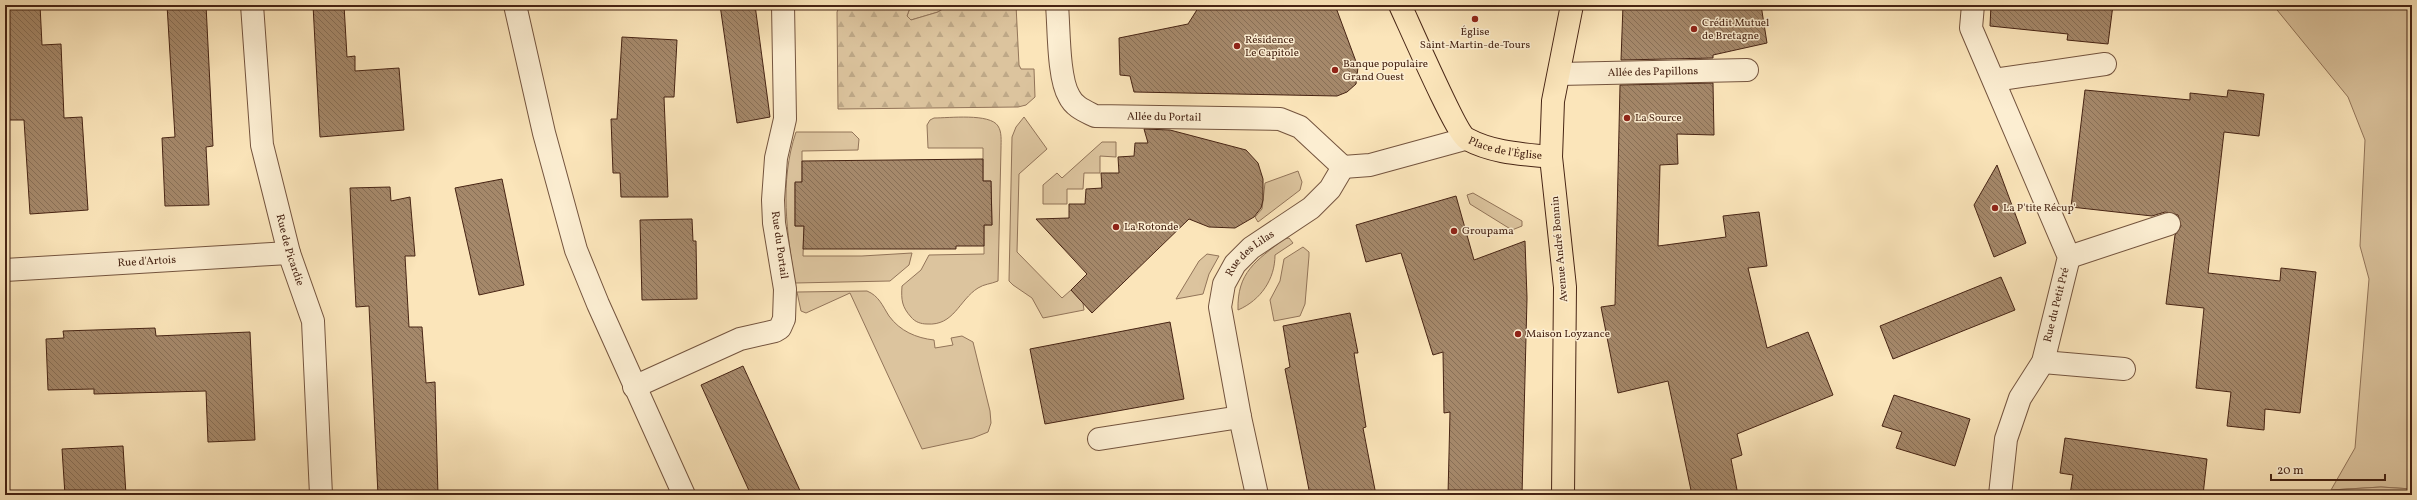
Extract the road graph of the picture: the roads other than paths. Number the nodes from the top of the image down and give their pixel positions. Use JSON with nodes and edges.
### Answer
{"nodes":[{"id":1,"x":252,"y":5,"type":"edge"},
{"id":2,"x":515,"y":5,"type":"edge"},
{"id":3,"x":782,"y":5,"type":"edge"},
{"id":4,"x":1057,"y":5,"type":"edge"},
{"id":5,"x":1400,"y":5,"type":"edge"},
{"id":6,"x":1572,"y":5,"type":"edge"},
{"id":7,"x":1973,"y":5,"type":"edge"},
{"id":8,"x":2106,"y":64,"type":"dead end"},
{"id":9,"x":1747,"y":70,"type":"dead end"},
{"id":10,"x":1558,"y":74,"type":"junction"},
{"id":11,"x":1994,"y":80,"type":"junction"},
{"id":12,"x":1465,"y":139,"type":"junction"},
{"id":13,"x":1550,"y":156,"type":"junction"},
{"id":14,"x":1343,"y":167,"type":"junction"},
{"id":15,"x":2169,"y":224,"type":"dead end"},
{"id":16,"x":289,"y":253,"type":"junction"},
{"id":17,"x":2069,"y":257,"type":"junction"},
{"id":18,"x":5,"y":270,"type":"edge"},
{"id":19,"x":2043,"y":362,"type":"junction"},
{"id":20,"x":2124,"y":369,"type":"dead end"},
{"id":21,"x":634,"y":387,"type":"junction"},
{"id":22,"x":1240,"y":417,"type":"junction"},
{"id":23,"x":1099,"y":439,"type":"dead end"},
{"id":24,"x":321,"y":495,"type":"edge"},
{"id":25,"x":684,"y":495,"type":"edge"},
{"id":26,"x":1257,"y":495,"type":"edge"},
{"id":27,"x":1563,"y":495,"type":"edge"},
{"id":28,"x":2000,"y":495,"type":"edge"}],
"edges":[{"from":1,"to":16,"type":"street","name":"Rue de Picardie"},
{"from":2,"to":21,"type":"street"},
{"from":3,"to":21,"type":"street","name":"Rue du Portail"},
{"from":4,"to":14,"type":"street","name":"Allée du Portail"},
{"from":5,"to":12,"type":"main road","name":"Place de l'Église"},
{"from":6,"to":10,"type":"main road","name":"Avenue André Bonnin"},
{"from":7,"to":11,"type":"street","name":"Rue du Petit Pré"},
{"from":8,"to":11,"type":"street"},
{"from":9,"to":10,"type":"street","name":"Allée des Papillons"},
{"from":10,"to":13,"type":"main road","name":"Avenue André Bonnin"},
{"from":11,"to":17,"type":"street","name":"Rue du Petit Pré"},
{"from":12,"to":13,"type":"main road","name":"Place de l'Église"},
{"from":12,"to":14,"type":"street"},
{"from":13,"to":27,"type":"main road","name":"Avenue André Bonnin"},
{"from":14,"to":22,"type":"street","name":"Rue des Lilas"},
{"from":15,"to":17,"type":"street"},
{"from":16,"to":18,"type":"street","name":"Rue d'Artois"},
{"from":16,"to":24,"type":"street","name":"Rue de Picardie"},
{"from":17,"to":19,"type":"street","name":"Rue du Petit Pré"},
{"from":19,"to":20,"type":"street"},
{"from":19,"to":28,"type":"street","name":"Rue du Petit Pré"},
{"from":21,"to":25,"type":"street"},
{"from":22,"to":23,"type":"street"},
{"from":22,"to":26,"type":"street","name":"Rue des Lilas"}]}
